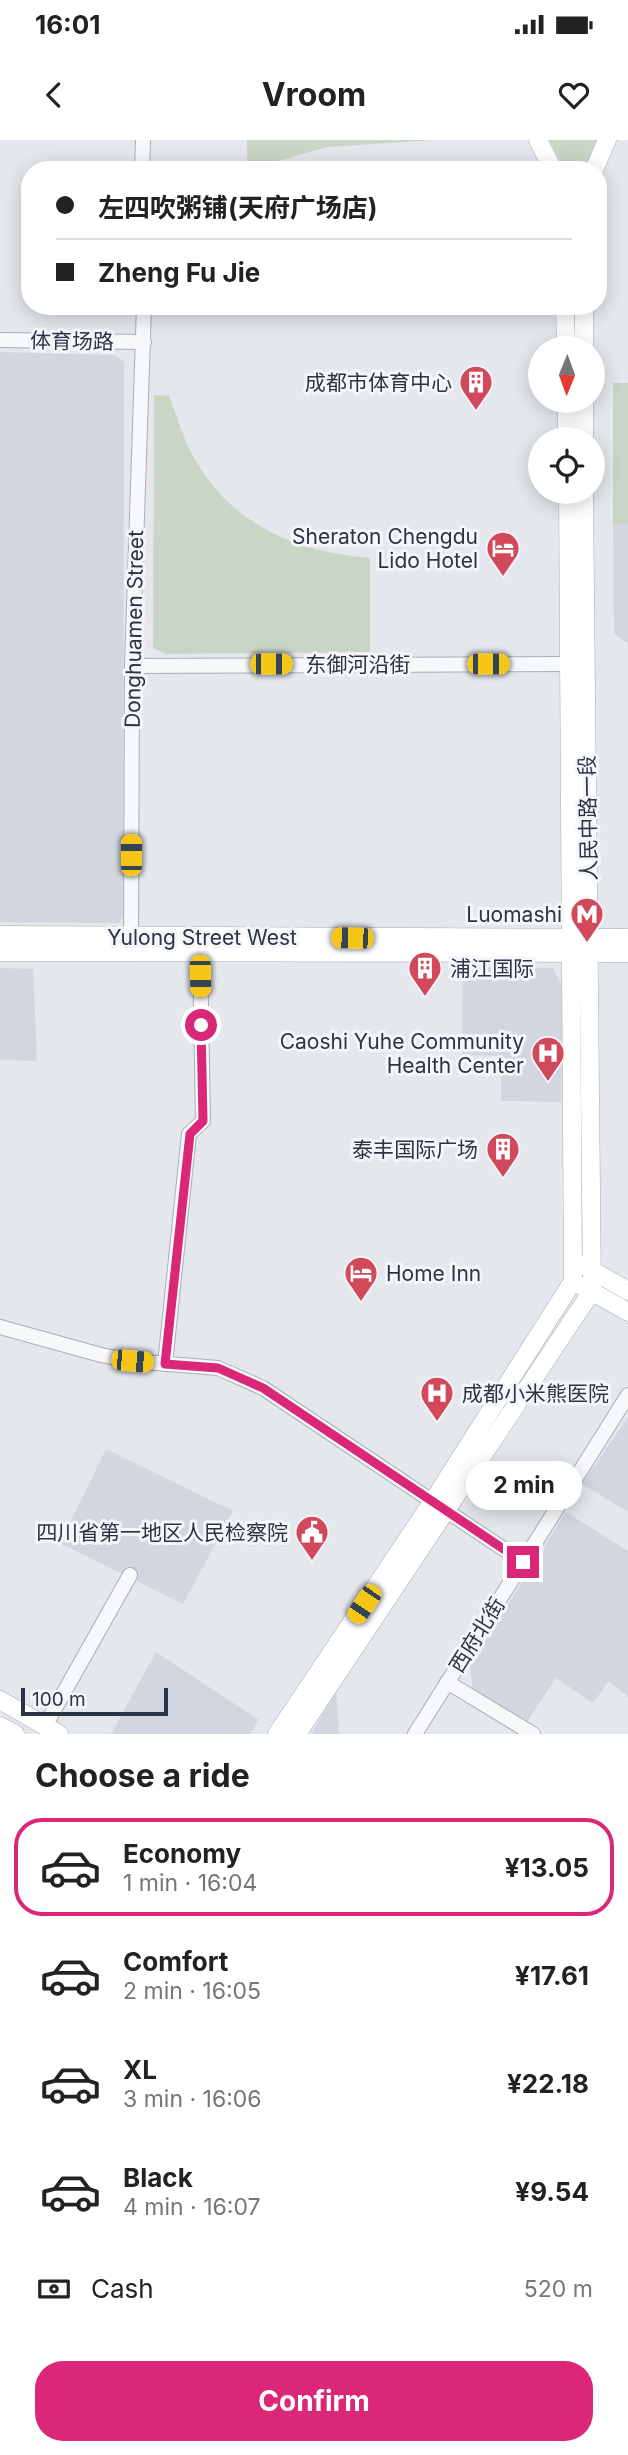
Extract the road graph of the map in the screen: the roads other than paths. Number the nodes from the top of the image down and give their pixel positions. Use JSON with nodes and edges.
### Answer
{"nodes":[{"id":1,"x":143,"y":140,"type":"edge"},
{"id":2,"x":538,"y":140,"type":"edge"},
{"id":3,"x":607,"y":140,"type":"edge"},
{"id":4,"x":142,"y":161,"type":"edge"},
{"id":5,"x":548,"y":161,"type":"edge"},
{"id":6,"x":598,"y":161,"type":"edge"},
{"id":7,"x":144,"y":315,"type":"edge"},
{"id":8,"x":565,"y":315,"type":"edge"},
{"id":9,"x":584,"y":315,"type":"edge"},
{"id":10,"x":566,"y":336,"type":"edge"},
{"id":11,"x":584,"y":336,"type":"edge"},
{"id":12,"x":0,"y":340,"type":"edge"},
{"id":13,"x":144,"y":342,"type":"junction"},
{"id":14,"x":569,"y":504,"type":"edge"},
{"id":15,"x":583,"y":504,"type":"edge"},
{"id":16,"x":576,"y":664,"type":"junction"},
{"id":17,"x":132,"y":666,"type":"junction"},
{"id":18,"x":0,"y":935,"type":"edge"},
{"id":19,"x":628,"y":939,"type":"edge"},
{"id":20,"x":131,"y":944,"type":"junction"},
{"id":21,"x":581,"y":946,"type":"junction"},
{"id":22,"x":0,"y":952,"type":"edge"},
{"id":23,"x":200,"y":952,"type":"junction"},
{"id":24,"x":628,"y":953,"type":"edge"},
{"id":25,"x":574,"y":1260,"type":"junction"},
{"id":26,"x":591,"y":1270,"type":"junction"},
{"id":27,"x":573,"y":1280,"type":"junction"},
{"id":28,"x":592,"y":1291,"type":"junction"},
{"id":29,"x":628,"y":1291,"type":"edge"},
{"id":30,"x":628,"y":1312,"type":"edge"},
{"id":31,"x":0,"y":1327,"type":"edge"},
{"id":32,"x":165,"y":1364,"type":"junction"},
{"id":33,"x":628,"y":1395,"type":"edge"},
{"id":34,"x":439,"y":1506,"type":"junction"},
{"id":35,"x":523,"y":1562,"type":"junction"},
{"id":36,"x":130,"y":1575,"type":"dead end"},
{"id":37,"x":447,"y":1682,"type":"junction"},
{"id":38,"x":0,"y":1700,"type":"edge"},
{"id":39,"x":0,"y":1726,"type":"edge"},
{"id":40,"x":52,"y":1730,"type":"edge"},
{"id":41,"x":15,"y":1734,"type":"edge"},
{"id":42,"x":277,"y":1734,"type":"edge"},
{"id":43,"x":297,"y":1734,"type":"edge"},
{"id":44,"x":415,"y":1734,"type":"edge"},
{"id":45,"x":533,"y":1734,"type":"edge"}],
"edges":[{"from":1,"to":4,"type":"street"},
{"from":2,"to":5,"type":"main road"},
{"from":3,"to":6,"type":"main road"},
{"from":7,"to":13,"type":"street","name":"Donghuamen Street"},
{"from":8,"to":10,"type":"main road"},
{"from":9,"to":11,"type":"main road"},
{"from":12,"to":13,"type":"street","name":"体育场路"},
{"from":13,"to":17,"type":"street","name":"Donghuamen Street"},
{"from":14,"to":16,"type":"main road","name":"人民中路一段"},
{"from":15,"to":16,"type":"main road","name":"人民中路一段"},
{"from":16,"to":17,"type":"street","name":"东御河沿街"},
{"from":16,"to":21,"type":"main road","name":"人民中路一段"},
{"from":17,"to":20,"type":"street","name":"Donghuamen Street"},
{"from":18,"to":20,"type":"main road","name":"Yulong Street West"},
{"from":19,"to":21,"type":"main road"},
{"from":20,"to":21,"type":"main road","name":"Yulong Street West"},
{"from":20,"to":22,"type":"main road","name":"Yulong Street West"},
{"from":20,"to":23,"type":"main road","name":"Yulong Street West"},
{"from":21,"to":23,"type":"main road","name":"Yulong Street West"},
{"from":21,"to":24,"type":"main road"},
{"from":21,"to":25,"type":"main road","name":"人民中路一段"},
{"from":21,"to":26,"type":"main road","name":"人民中路一段"},
{"from":23,"to":32,"type":"street"},
{"from":25,"to":26,"type":"main road"},
{"from":25,"to":27,"type":"main road","name":"人民中路一段"},
{"from":26,"to":28,"type":"main road","name":"人民中路一段"},
{"from":26,"to":29,"type":"main road"},
{"from":27,"to":28,"type":"main road"},
{"from":27,"to":34,"type":"main road"},
{"from":28,"to":30,"type":"main road"},
{"from":28,"to":34,"type":"main road"},
{"from":31,"to":32,"type":"street"},
{"from":32,"to":34,"type":"street"},
{"from":33,"to":35,"type":"street","name":"西府北街"},
{"from":34,"to":35,"type":"street"},
{"from":34,"to":42,"type":"main road"},
{"from":34,"to":43,"type":"main road"},
{"from":35,"to":37,"type":"street","name":"西府北街"},
{"from":36,"to":40,"type":"street"},
{"from":37,"to":44,"type":"street","name":"西府北街"},
{"from":37,"to":45,"type":"street"},
{"from":38,"to":40,"type":"main road"},
{"from":39,"to":41,"type":"main road"}]}
